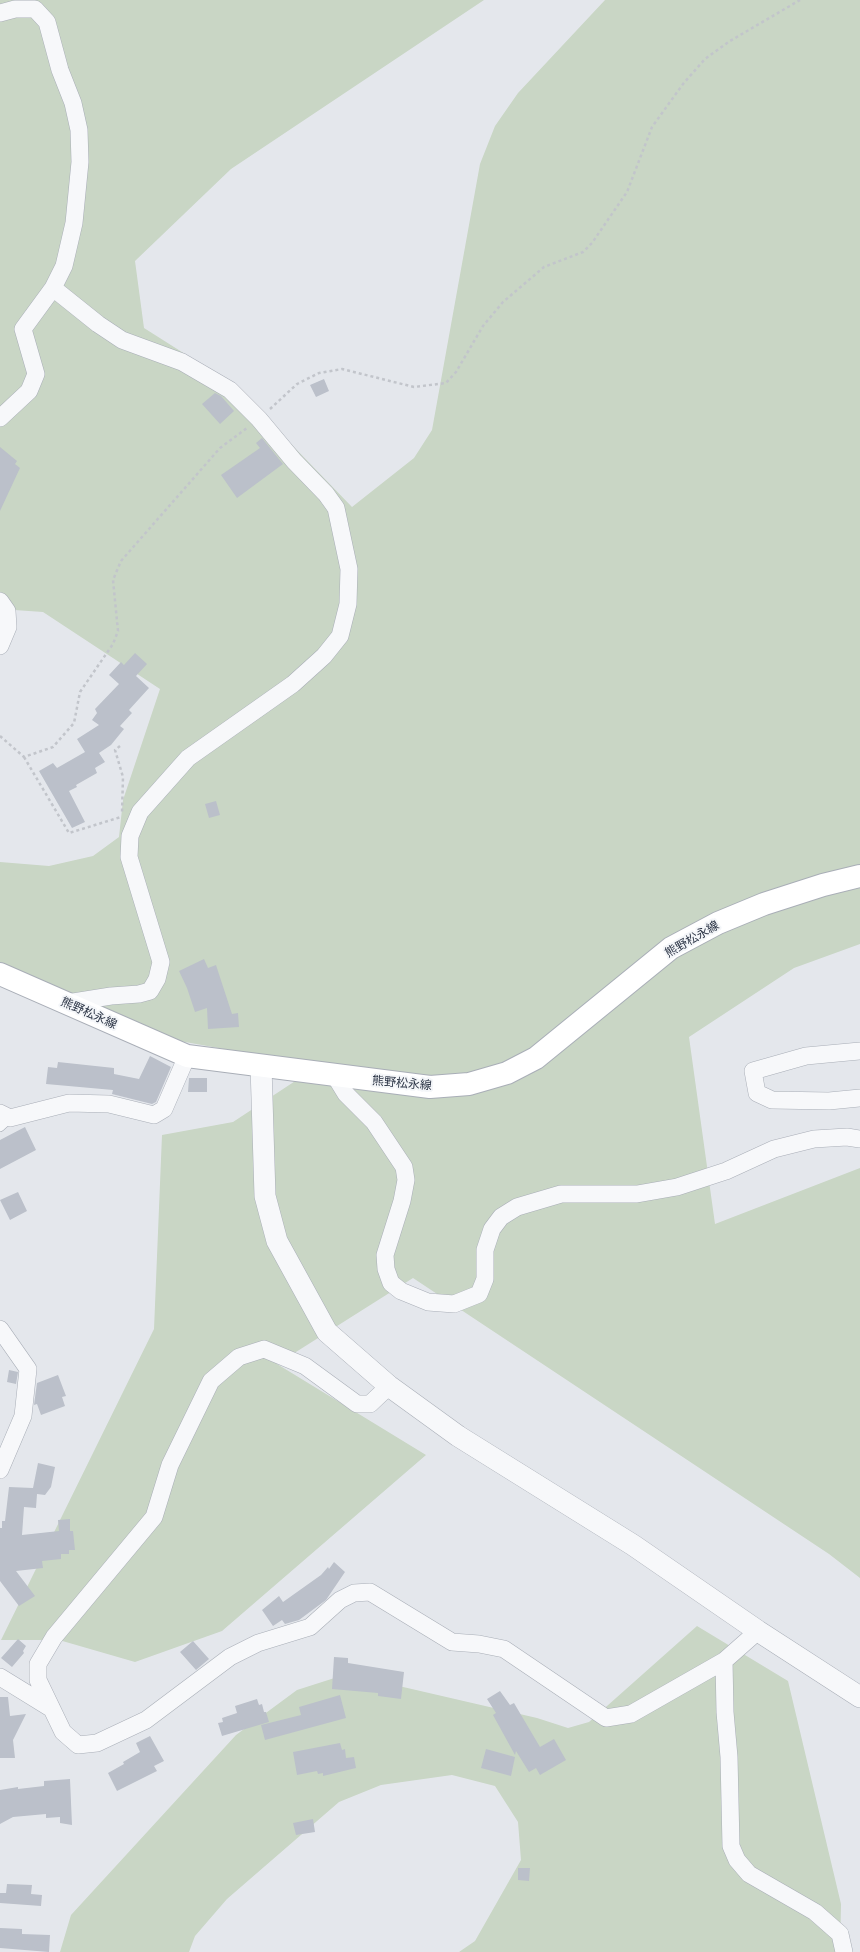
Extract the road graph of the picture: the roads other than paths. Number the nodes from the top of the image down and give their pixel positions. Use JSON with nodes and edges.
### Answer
{"nodes":[{"id":1,"x":0,"y":13,"type":"edge"},
{"id":2,"x":53,"y":288,"type":"junction"},
{"id":3,"x":0,"y":418,"type":"edge"},
{"id":4,"x":0,"y":601,"type":"edge"},
{"id":5,"x":0,"y":646,"type":"edge"},
{"id":6,"x":860,"y":876,"type":"edge"},
{"id":7,"x":0,"y":974,"type":"edge"},
{"id":8,"x":67,"y":1003,"type":"junction"},
{"id":9,"x":860,"y":1051,"type":"edge"},
{"id":10,"x":187,"y":1056,"type":"junction"},
{"id":11,"x":261,"y":1066,"type":"junction"},
{"id":12,"x":335,"y":1076,"type":"junction"},
{"id":13,"x":860,"y":1098,"type":"edge"},
{"id":14,"x":3,"y":1119,"type":"edge"},
{"id":15,"x":860,"y":1139,"type":"edge"},
{"id":16,"x":0,"y":1329,"type":"edge"},
{"id":17,"x":389,"y":1386,"type":"junction"},
{"id":18,"x":0,"y":1470,"type":"edge"},
{"id":19,"x":758,"y":1631,"type":"junction"},
{"id":20,"x":724,"y":1661,"type":"junction"},
{"id":21,"x":0,"y":1677,"type":"edge"},
{"id":22,"x":860,"y":1697,"type":"edge"},
{"id":23,"x":52,"y":1709,"type":"junction"},
{"id":24,"x":844,"y":1952,"type":"edge"}],
"edges":[{"from":1,"to":2,"type":"street"},
{"from":2,"to":3,"type":"street"},
{"from":2,"to":8,"type":"street"},
{"from":4,"to":5,"type":"street"},
{"from":6,"to":12,"type":"main road","name":"熊野松永線"},
{"from":7,"to":8,"type":"main road","name":"熊野松永線"},
{"from":8,"to":10,"type":"main road","name":"熊野松永線"},
{"from":9,"to":13,"type":"street"},
{"from":10,"to":11,"type":"main road","name":"熊野松永線"},
{"from":10,"to":14,"type":"street"},
{"from":11,"to":12,"type":"main road","name":"熊野松永線"},
{"from":11,"to":17,"type":"street"},
{"from":12,"to":15,"type":"street"},
{"from":16,"to":18,"type":"street"},
{"from":17,"to":19,"type":"street"},
{"from":17,"to":23,"type":"street"},
{"from":19,"to":20,"type":"street"},
{"from":19,"to":22,"type":"street"},
{"from":20,"to":23,"type":"street"},
{"from":20,"to":24,"type":"street"},
{"from":21,"to":23,"type":"street"}]}
